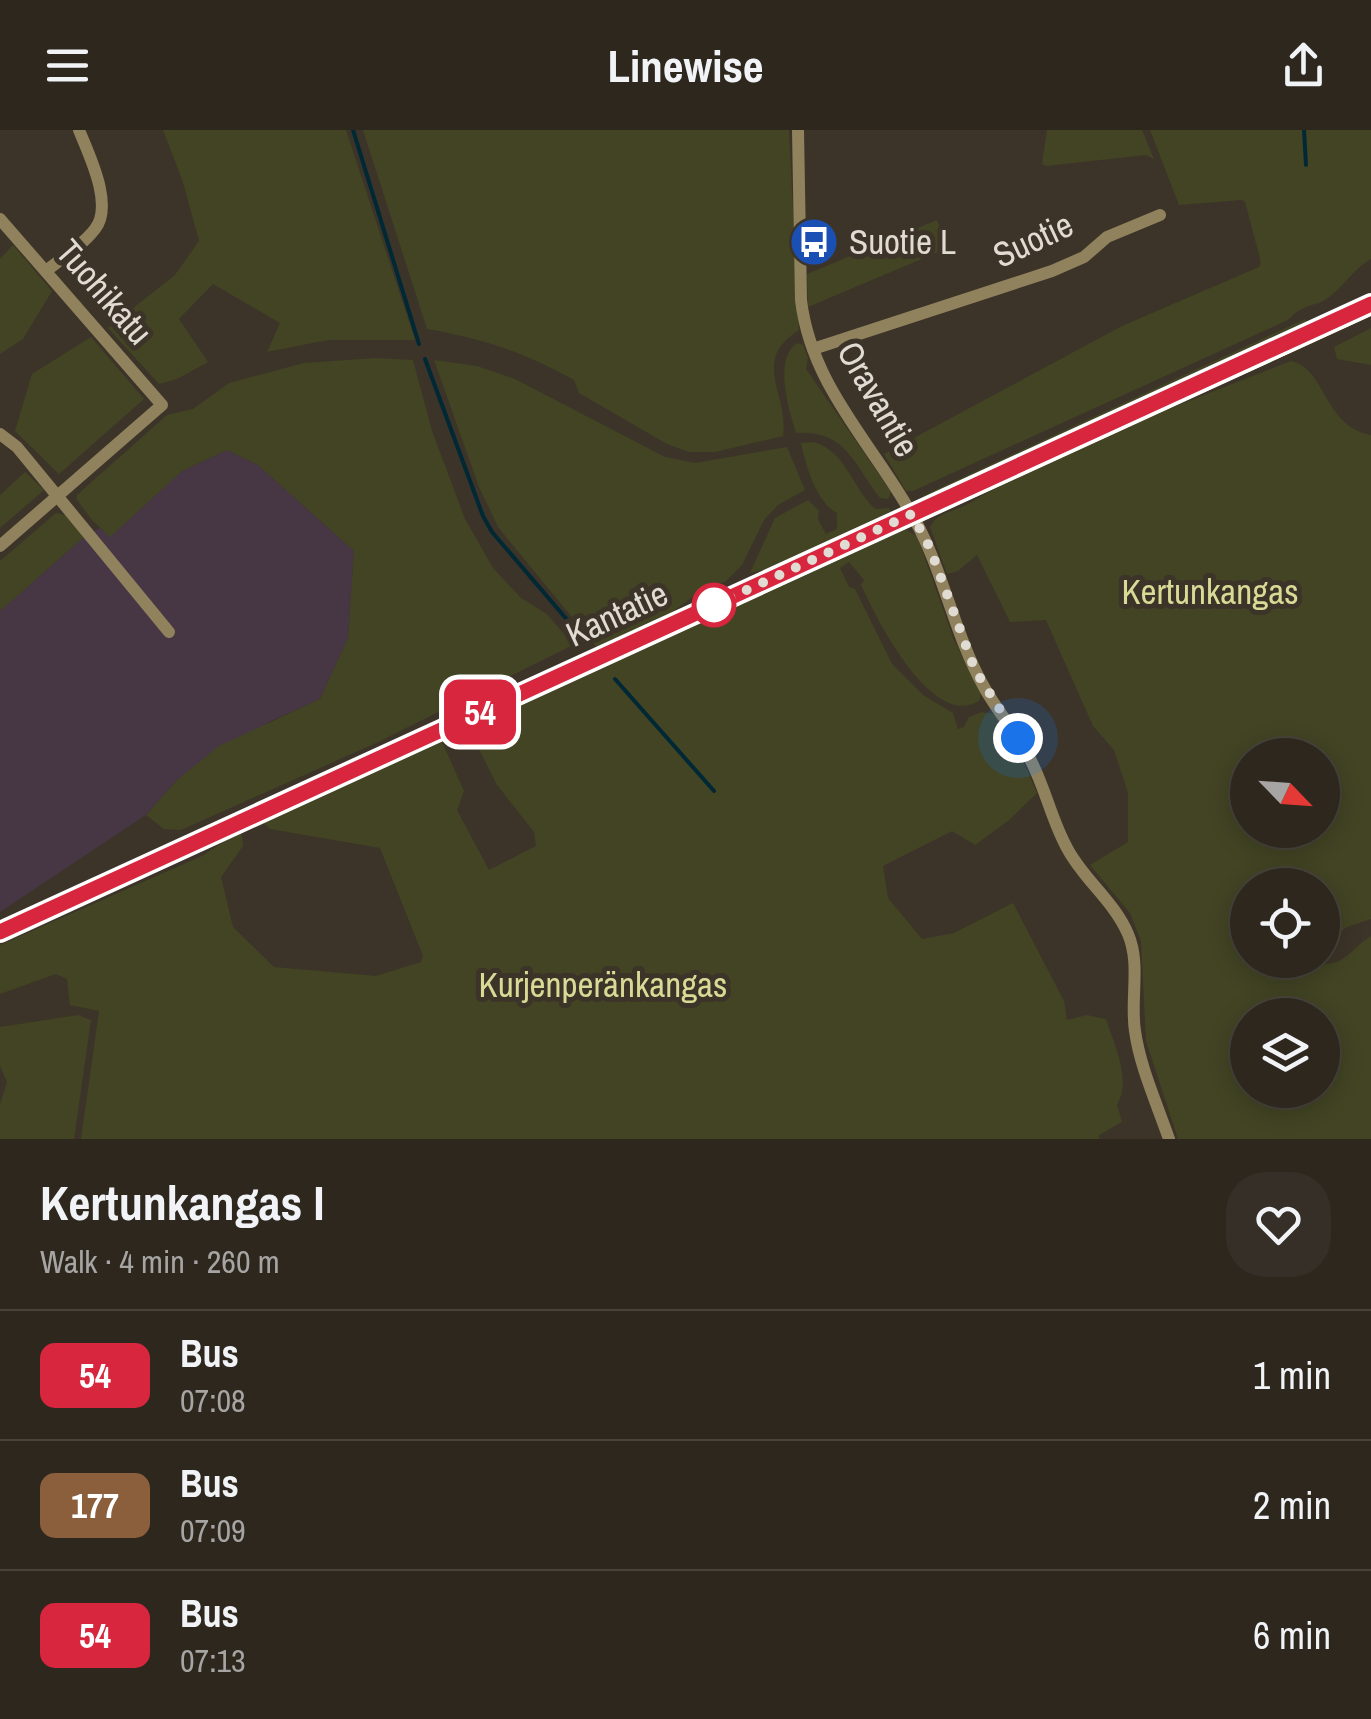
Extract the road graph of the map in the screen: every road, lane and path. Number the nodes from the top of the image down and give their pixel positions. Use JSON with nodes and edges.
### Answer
{"nodes":[{"id":1,"x":79,"y":130,"type":"edge"},
{"id":2,"x":798,"y":130,"type":"edge"},
{"id":3,"x":1160,"y":215,"type":"dead end"},
{"id":4,"x":0,"y":219,"type":"edge"},
{"id":5,"x":46,"y":271,"type":"junction"},
{"id":6,"x":1371,"y":304,"type":"edge"},
{"id":7,"x":813,"y":349,"type":"junction"},
{"id":8,"x":0,"y":434,"type":"edge"},
{"id":9,"x":58,"y":496,"type":"junction"},
{"id":10,"x":912,"y":514,"type":"junction"},
{"id":11,"x":0,"y":546,"type":"edge"},
{"id":12,"x":169,"y":632,"type":"dead end"},
{"id":13,"x":0,"y":932,"type":"edge"},
{"id":14,"x":1169,"y":1139,"type":"edge"}],
"edges":[{"from":1,"to":5,"type":"street"},
{"from":2,"to":7,"type":"street","name":"Oravantie"},
{"from":3,"to":7,"type":"street","name":"Suotie"},
{"from":4,"to":5,"type":"street","name":"Tuohikatu"},
{"from":5,"to":9,"type":"street","name":"Tuohikatu"},
{"from":6,"to":10,"type":"main road","name":"Kantatie"},
{"from":7,"to":10,"type":"street","name":"Oravantie"},
{"from":8,"to":9,"type":"street"},
{"from":9,"to":11,"type":"street"},
{"from":9,"to":12,"type":"street"},
{"from":10,"to":13,"type":"main road","name":"Kantatie"},
{"from":10,"to":14,"type":"street","name":"Oravantie"}]}
